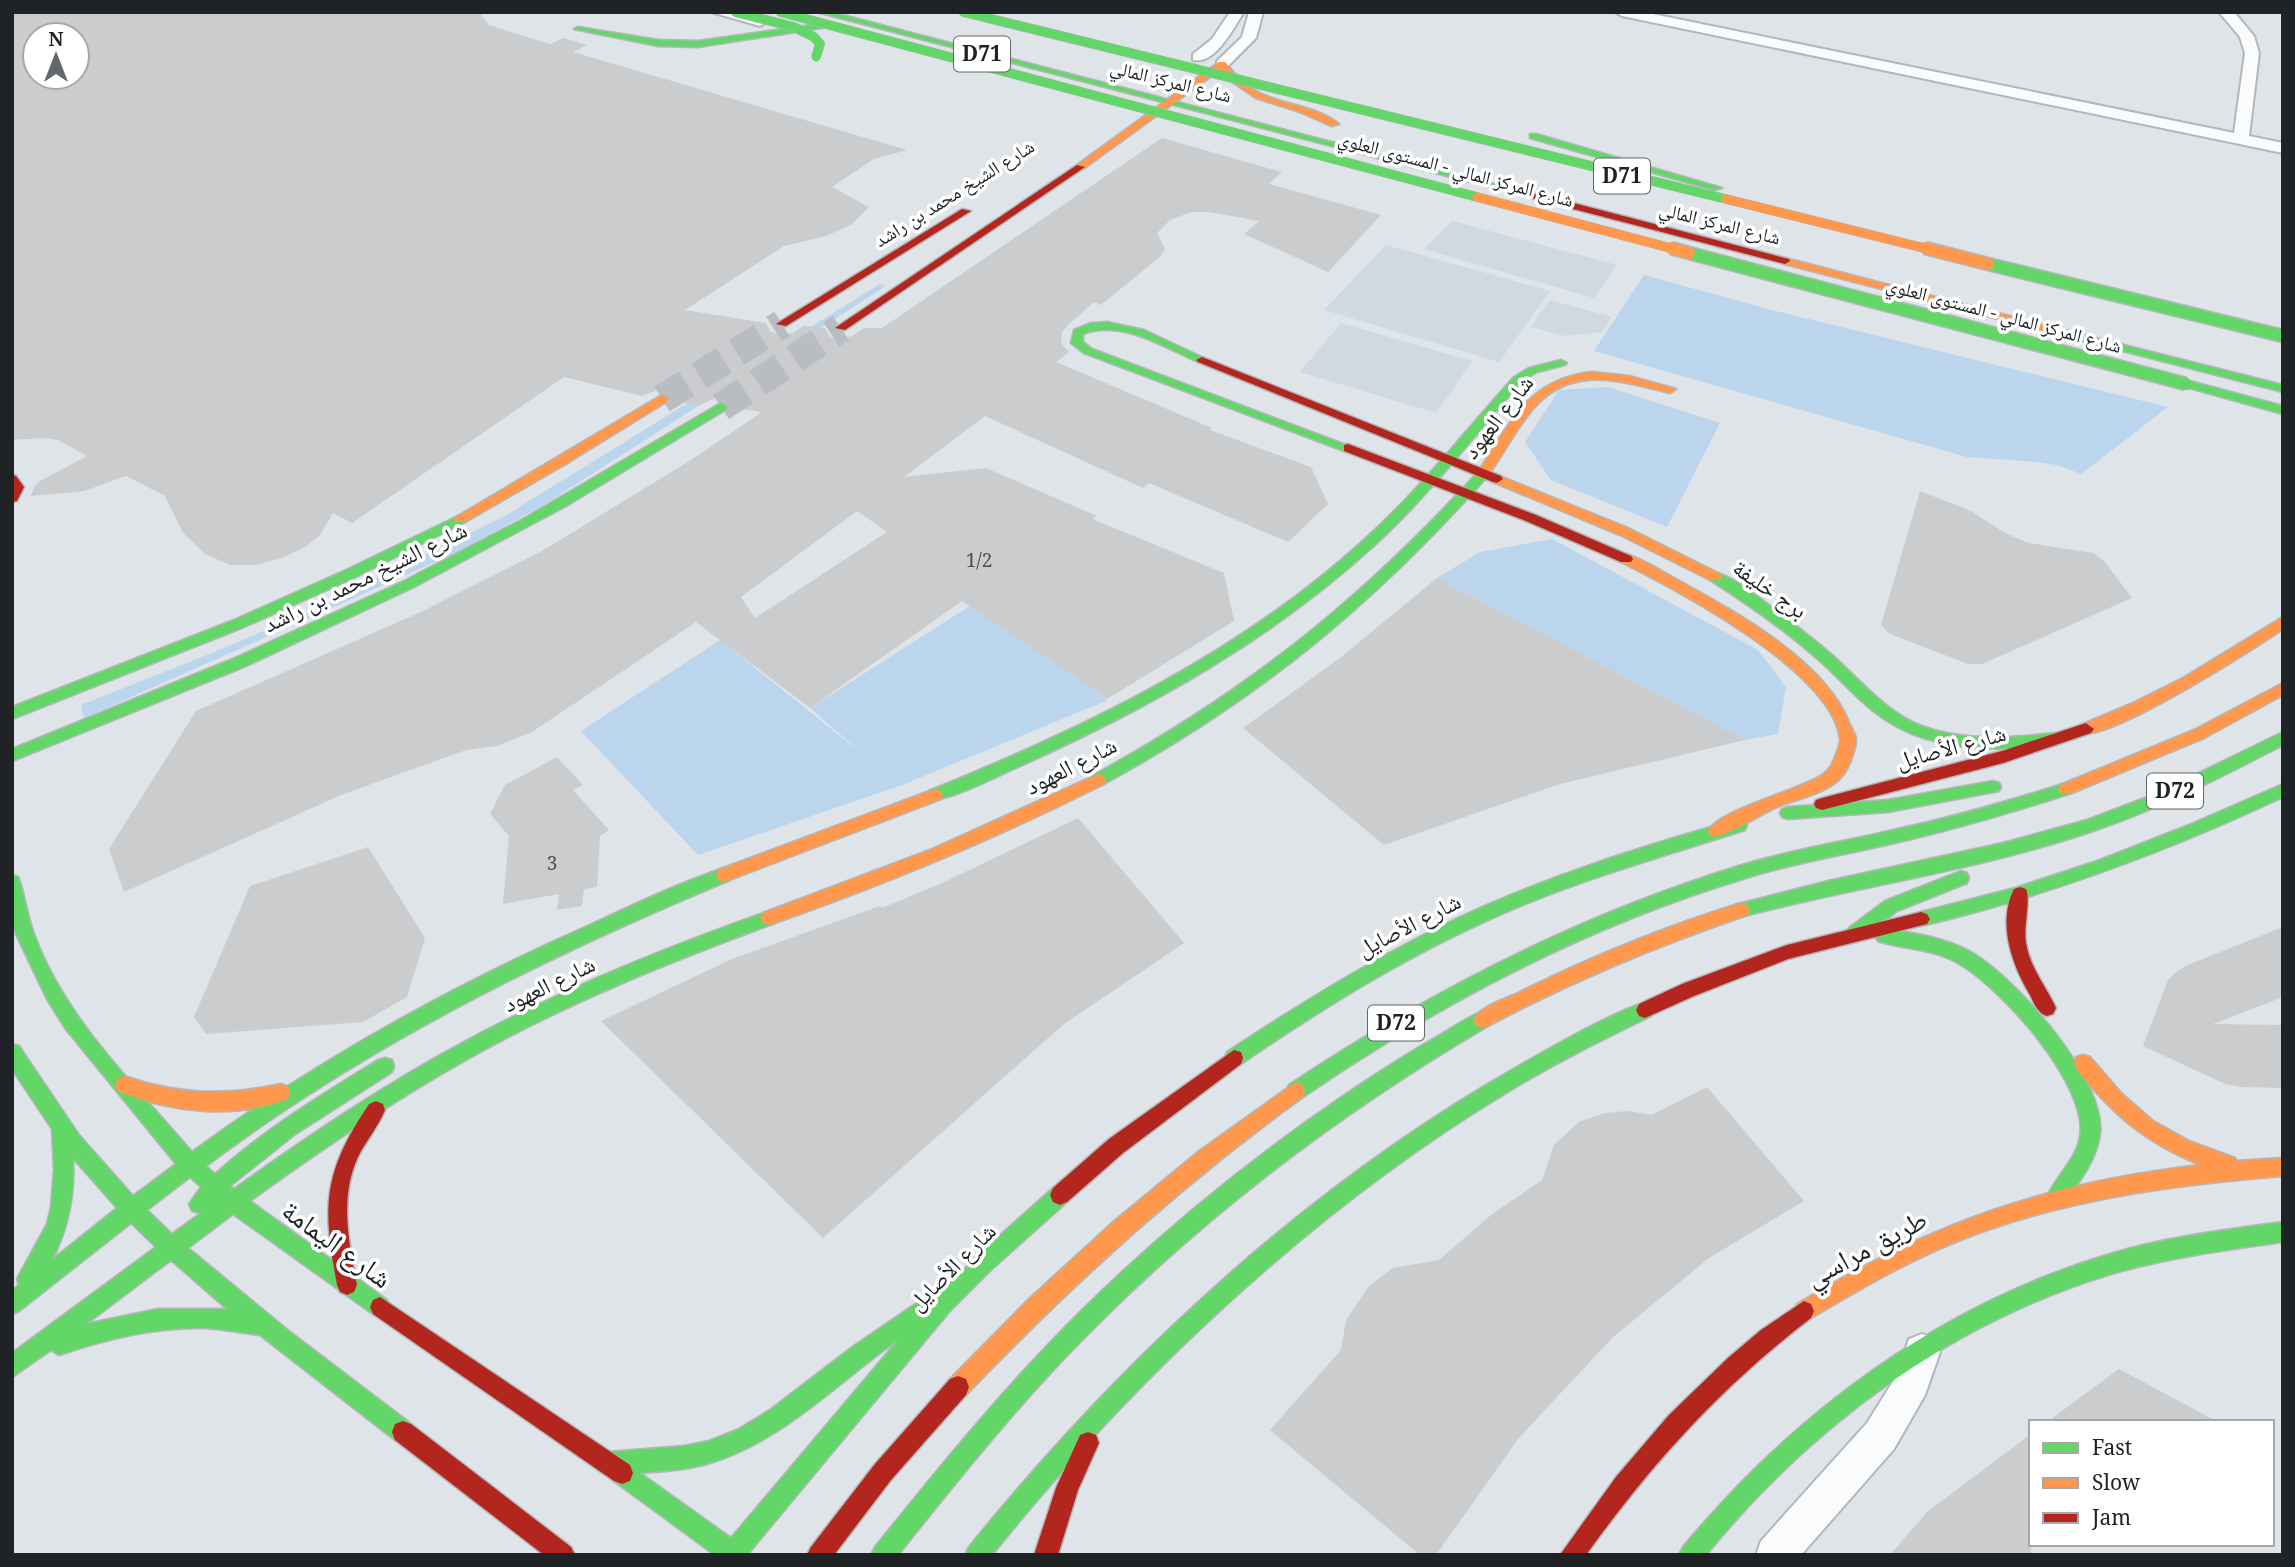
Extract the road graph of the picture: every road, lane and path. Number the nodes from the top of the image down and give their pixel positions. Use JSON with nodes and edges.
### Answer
{"nodes":[{"id":1,"x":718,"y":12,"type":"edge"},
{"id":2,"x":735,"y":12,"type":"edge"},
{"id":3,"x":780,"y":12,"type":"edge"},
{"id":4,"x":786,"y":12,"type":"edge"},
{"id":5,"x":821,"y":12,"type":"edge"},
{"id":6,"x":963,"y":12,"type":"edge"},
{"id":7,"x":1237,"y":12,"type":"edge"},
{"id":8,"x":1256,"y":12,"type":"edge"},
{"id":9,"x":1622,"y":12,"type":"edge"},
{"id":10,"x":2227,"y":12,"type":"edge"},
{"id":11,"x":1070,"y":20,"type":"dead end"},
{"id":12,"x":874,"y":26,"type":"junction"},
{"id":13,"x":578,"y":29,"type":"dead end"},
{"id":14,"x":898,"y":32,"type":"junction"},
{"id":15,"x":1074,"y":46,"type":"dead end"},
{"id":16,"x":816,"y":57,"type":"dead end"},
{"id":17,"x":1198,"y":57,"type":"junction"},
{"id":18,"x":1098,"y":62,"type":"dead end"},
{"id":19,"x":1222,"y":64,"type":"junction"},
{"id":20,"x":1068,"y":76,"type":"junction"},
{"id":21,"x":1177,"y":94,"type":"junction"},
{"id":22,"x":1147,"y":96,"type":"junction"},
{"id":23,"x":1133,"y":123,"type":"junction"},
{"id":24,"x":1237,"y":126,"type":"junction"},
{"id":25,"x":1533,"y":136,"type":"dead end"},
{"id":26,"x":2241,"y":140,"type":"junction"},
{"id":27,"x":2283,"y":148,"type":"edge"},
{"id":28,"x":1443,"y":156,"type":"dead end"},
{"id":29,"x":981,"y":202,"type":"dead end"},
{"id":30,"x":889,"y":259,"type":"junction"},
{"id":31,"x":1981,"y":263,"type":"junction"},
{"id":32,"x":1888,"y":271,"type":"dead end"},
{"id":33,"x":919,"y":274,"type":"junction"},
{"id":34,"x":782,"y":324,"type":"tunnel mouth"},
{"id":35,"x":841,"y":328,"type":"tunnel mouth"},
{"id":36,"x":2283,"y":336,"type":"edge"},
{"id":37,"x":2283,"y":377,"type":"edge"},
{"id":38,"x":2283,"y":389,"type":"edge"},
{"id":39,"x":662,"y":399,"type":"tunnel mouth"},
{"id":40,"x":721,"y":407,"type":"tunnel mouth"},
{"id":41,"x":2278,"y":408,"type":"edge"},
{"id":42,"x":1476,"y":428,"type":"junction"},
{"id":43,"x":1392,"y":438,"type":"junction"},
{"id":44,"x":1346,"y":446,"type":"junction"},
{"id":45,"x":1511,"y":459,"type":"junction"},
{"id":46,"x":1448,"y":460,"type":"junction"},
{"id":47,"x":12,"y":479,"type":"edge"},
{"id":48,"x":1431,"y":480,"type":"junction"},
{"id":49,"x":1474,"y":483,"type":"junction"},
{"id":50,"x":1396,"y":496,"type":"junction"},
{"id":51,"x":12,"y":498,"type":"edge"},
{"id":52,"x":1564,"y":506,"type":"junction"},
{"id":53,"x":1490,"y":519,"type":"dead end"},
{"id":54,"x":1459,"y":522,"type":"dead end"},
{"id":55,"x":1549,"y":525,"type":"junction"},
{"id":56,"x":1426,"y":533,"type":"junction"},
{"id":57,"x":1401,"y":535,"type":"dead end"},
{"id":58,"x":1383,"y":555,"type":"dead end"},
{"id":59,"x":1693,"y":565,"type":"junction"},
{"id":60,"x":2283,"y":622,"type":"edge"},
{"id":61,"x":1327,"y":629,"type":"junction"},
{"id":62,"x":2283,"y":688,"type":"edge"},
{"id":63,"x":12,"y":713,"type":"edge"},
{"id":64,"x":2283,"y":738,"type":"edge"},
{"id":65,"x":2056,"y":739,"type":"junction"},
{"id":66,"x":12,"y":755,"type":"edge"},
{"id":67,"x":2146,"y":759,"type":"junction"},
{"id":68,"x":2067,"y":771,"type":"dead end"},
{"id":69,"x":2009,"y":784,"type":"dead end"},
{"id":70,"x":2283,"y":790,"type":"edge"},
{"id":71,"x":1788,"y":813,"type":"junction"},
{"id":72,"x":1716,"y":831,"type":"junction"},
{"id":73,"x":2062,"y":834,"type":"junction"},
{"id":74,"x":818,"y":839,"type":"junction"},
{"id":75,"x":12,"y":882,"type":"edge"},
{"id":76,"x":746,"y":884,"type":"dead end"},
{"id":77,"x":2020,"y":894,"type":"junction"},
{"id":78,"x":1855,"y":933,"type":"junction"},
{"id":79,"x":12,"y":1052,"type":"edge"},
{"id":80,"x":399,"y":1058,"type":"dead end"},
{"id":81,"x":311,"y":1082,"type":"junction"},
{"id":82,"x":120,"y":1083,"type":"junction"},
{"id":83,"x":386,"y":1097,"type":"junction"},
{"id":84,"x":61,"y":1126,"type":"junction"},
{"id":85,"x":190,"y":1165,"type":"junction"},
{"id":86,"x":2283,"y":1167,"type":"edge"},
{"id":87,"x":2239,"y":1169,"type":"junction"},
{"id":88,"x":213,"y":1186,"type":"junction"},
{"id":89,"x":2057,"y":1197,"type":"junction"},
{"id":90,"x":234,"y":1202,"type":"junction"},
{"id":91,"x":130,"y":1209,"type":"junction"},
{"id":92,"x":2283,"y":1232,"type":"edge"},
{"id":93,"x":170,"y":1248,"type":"junction"},
{"id":94,"x":347,"y":1285,"type":"junction"},
{"id":95,"x":954,"y":1291,"type":"junction"},
{"id":96,"x":12,"y":1295,"type":"edge"},
{"id":97,"x":12,"y":1304,"type":"edge"},
{"id":98,"x":268,"y":1328,"type":"junction"},
{"id":99,"x":1924,"y":1346,"type":"junction"},
{"id":100,"x":15,"y":1365,"type":"edge"},
{"id":101,"x":1108,"y":1408,"type":"junction"},
{"id":102,"x":608,"y":1463,"type":"junction"},
{"id":103,"x":843,"y":1522,"type":"junction"},
{"id":104,"x":540,"y":1536,"type":"junction"},
{"id":105,"x":733,"y":1554,"type":"edge"},
{"id":106,"x":550,"y":1555,"type":"edge"},
{"id":107,"x":564,"y":1555,"type":"edge"},
{"id":108,"x":803,"y":1555,"type":"edge"},
{"id":109,"x":819,"y":1555,"type":"edge"},
{"id":110,"x":884,"y":1555,"type":"edge"},
{"id":111,"x":977,"y":1555,"type":"edge"},
{"id":112,"x":1046,"y":1555,"type":"edge"},
{"id":113,"x":1572,"y":1555,"type":"edge"},
{"id":114,"x":1691,"y":1555,"type":"edge"},
{"id":115,"x":1775,"y":1555,"type":"edge"}],
"edges":[{"from":1,"to":4,"type":"street"},
{"from":2,"to":16,"type":"main road","bridge":true},
{"from":3,"to":24,"type":"main road","name":"شارع المركز المالي - المستوى العلوي","number":"D71","bridge":true},
{"from":5,"to":12,"type":"main road","name":"شارع المركز المالي","number":"D71"},
{"from":6,"to":31,"type":"main road","name":"شارع المركز المالي - المستوى العلوي","number":"D71","bridge":true},
{"from":7,"to":17,"type":"street"},
{"from":8,"to":19,"type":"street"},
{"from":9,"to":26,"type":"street"},
{"from":10,"to":26,"type":"street"},
{"from":11,"to":15,"type":"main road"},
{"from":12,"to":13,"type":"main road"},
{"from":12,"to":14,"type":"main road","name":"شارع المركز المالي","number":"D71"},
{"from":14,"to":20,"type":"main road","name":"شارع المركز المالي","number":"D71"},
{"from":14,"to":21,"type":"main road"},
{"from":17,"to":18,"type":"main road"},
{"from":17,"to":21,"type":"main road"},
{"from":19,"to":21,"type":"main road"},
{"from":19,"to":21,"type":"main road","name":"شارع المركز المالي"},
{"from":20,"to":22,"type":"main road","name":"شارع المركز المالي","number":"D71"},
{"from":20,"to":22,"type":"main road"},
{"from":21,"to":22,"type":"main road","name":"شارع المركز المالي"},
{"from":21,"to":23,"type":"main road"},
{"from":21,"to":24,"type":"main road","name":"شارع المركز المالي","number":"D71"},
{"from":21,"to":28,"type":"main road"},
{"from":23,"to":24,"type":"main road","bridge":true},
{"from":23,"to":33,"type":"main road"},
{"from":24,"to":38,"type":"main road","name":"شارع المركز المالي","number":"D71"},
{"from":24,"to":41,"type":"main road","name":"شارع المركز المالي - المستوى العلوي","number":"D71","bridge":true},
{"from":25,"to":31,"type":"main road","bridge":true},
{"from":26,"to":27,"type":"street"},
{"from":29,"to":30,"type":"main road","name":"شارع الشيخ محمد بن راشد"},
{"from":30,"to":33,"type":"main road"},
{"from":30,"to":34,"type":"main road","name":"شارع الشيخ محمد بن راشد"},
{"from":31,"to":36,"type":"main road","name":"شارع المركز المالي - المستوى العلوي","number":"D71","bridge":true},
{"from":32,"to":37,"type":"main road"},
{"from":33,"to":35,"type":"main road"},
{"from":39,"to":63,"type":"main road","name":"شارع الشيخ محمد بن راشد"},
{"from":40,"to":66,"type":"main road","name":"شارع الشيخ محمد بن راشد"},
{"from":42,"to":43,"type":"main road"},
{"from":42,"to":45,"type":"main road","name":"شارع العهود"},
{"from":42,"to":46,"type":"main road","name":"شارع العهود"},
{"from":43,"to":44,"type":"main road","name":"برج خليفة"},
{"from":43,"to":46,"type":"main road","name":"برج خليفة"},
{"from":44,"to":48,"type":"main road"},
{"from":44,"to":50,"type":"main road"},
{"from":45,"to":49,"type":"main road","name":"شارع العهود"},
{"from":45,"to":52,"type":"main road"},
{"from":46,"to":48,"type":"main road","name":"شارع العهود"},
{"from":46,"to":49,"type":"main road","name":"برج خليفة"},
{"from":47,"to":51,"type":"main road"},
{"from":48,"to":49,"type":"main road"},
{"from":48,"to":50,"type":"main road","name":"شارع العهود"},
{"from":49,"to":52,"type":"main road","name":"برج خليفة"},
{"from":49,"to":55,"type":"main road"},
{"from":49,"to":56,"type":"main road","name":"شارع العهود"},
{"from":49,"to":59,"type":"main road"},
{"from":50,"to":57,"type":"main road"},
{"from":50,"to":74,"type":"main road","name":"شارع العهود"},
{"from":52,"to":59,"type":"main road","name":"برج خليفة"},
{"from":53,"to":55,"type":"main road"},
{"from":54,"to":56,"type":"main road"},
{"from":55,"to":72,"type":"main road"},
{"from":56,"to":61,"type":"main road","name":"شارع العهود"},
{"from":58,"to":61,"type":"main road"},
{"from":59,"to":65,"type":"main road","name":"برج خليفة"},
{"from":60,"to":65,"type":"main road","name":"شارع الأصايل"},
{"from":61,"to":83,"type":"main road","name":"شارع العهود"},
{"from":62,"to":67,"type":"main road","number":"D72"},
{"from":64,"to":73,"type":"main road","number":"D72"},
{"from":65,"to":71,"type":"main road","name":"شارع الأصايل"},
{"from":67,"to":68,"type":"main road"},
{"from":67,"to":103,"type":"main road","number":"D72"},
{"from":69,"to":71,"type":"main road"},
{"from":70,"to":77,"type":"main road"},
{"from":71,"to":72,"type":"main road","name":"شارع الأصايل"},
{"from":72,"to":95,"type":"main road","name":"شارع الأصايل"},
{"from":73,"to":78,"type":"main road"},
{"from":73,"to":110,"type":"main road","number":"D72"},
{"from":74,"to":76,"type":"main road"},
{"from":74,"to":81,"type":"main road","name":"شارع العهود"},
{"from":75,"to":82,"type":"main road","name":"شارع اليمامة"},
{"from":77,"to":78,"type":"main road"},
{"from":77,"to":87,"type":"main road"},
{"from":78,"to":89,"type":"main road"},
{"from":78,"to":101,"type":"main road"},
{"from":79,"to":84,"type":"main road"},
{"from":80,"to":88,"type":"main road"},
{"from":81,"to":82,"type":"main road"},
{"from":81,"to":85,"type":"main road","name":"شارع العهود"},
{"from":82,"to":85,"type":"main road","name":"شارع اليمامة"},
{"from":83,"to":90,"type":"main road","name":"شارع العهود"},
{"from":83,"to":94,"type":"main road"},
{"from":84,"to":91,"type":"main road"},
{"from":84,"to":96,"type":"main road"},
{"from":85,"to":88,"type":"main road","name":"شارع اليمامة"},
{"from":85,"to":91,"type":"main road","name":"شارع العهود"},
{"from":86,"to":87,"type":"main road","name":"طريق مراسي"},
{"from":87,"to":89,"type":"main road","name":"طريق مراسي"},
{"from":88,"to":90,"type":"main road","name":"شارع اليمامة"},
{"from":88,"to":93,"type":"main road"},
{"from":89,"to":113,"type":"main road","name":"طريق مراسي"},
{"from":90,"to":93,"type":"main road","name":"شارع العهود"},
{"from":90,"to":94,"type":"main road","name":"شارع اليمامة"},
{"from":91,"to":93,"type":"main road"},
{"from":91,"to":97,"type":"main road","name":"شارع العهود"},
{"from":92,"to":99,"type":"main road"},
{"from":93,"to":98,"type":"main road"},
{"from":93,"to":100,"type":"main road","name":"شارع العهود"},
{"from":94,"to":102,"type":"main road","name":"شارع اليمامة"},
{"from":95,"to":102,"type":"main road"},
{"from":95,"to":105,"type":"main road","name":"شارع الأصايل"},
{"from":98,"to":100,"type":"main road"},
{"from":98,"to":104,"type":"main road"},
{"from":99,"to":114,"type":"main road"},
{"from":99,"to":115,"type":"street"},
{"from":101,"to":111,"type":"main road"},
{"from":101,"to":112,"type":"main road"},
{"from":102,"to":105,"type":"main road","name":"شارع اليمامة"},
{"from":103,"to":108,"type":"main road"},
{"from":103,"to":109,"type":"main road","number":"D72"},
{"from":104,"to":106,"type":"main road"},
{"from":104,"to":107,"type":"main road"}]}
